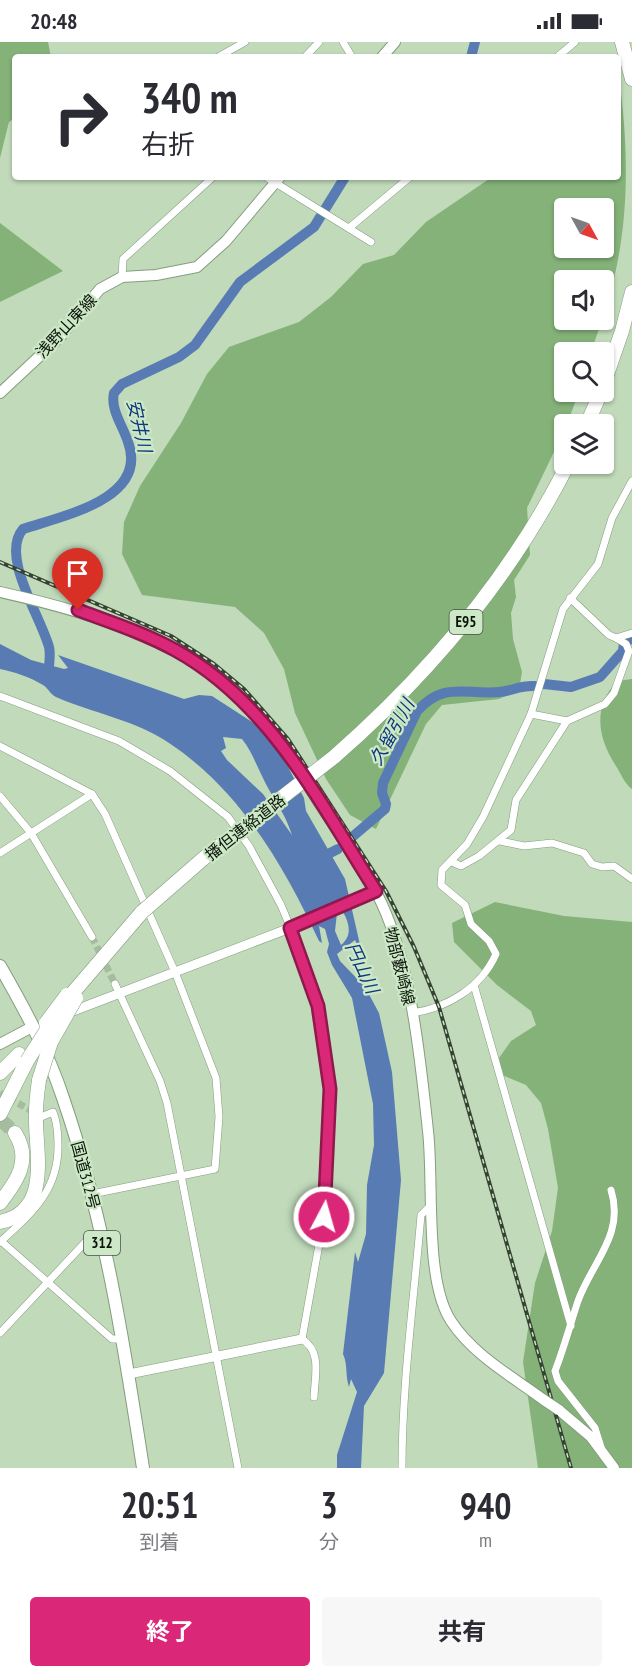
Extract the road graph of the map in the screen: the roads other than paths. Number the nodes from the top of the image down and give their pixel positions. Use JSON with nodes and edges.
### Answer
{"nodes":[{"id":1,"x":245,"y":42,"type":"edge"},
{"id":2,"x":319,"y":42,"type":"edge"},
{"id":3,"x":395,"y":42,"type":"edge"},
{"id":4,"x":575,"y":42,"type":"edge"},
{"id":5,"x":622,"y":42,"type":"edge"},
{"id":6,"x":224,"y":54,"type":"edge"},
{"id":7,"x":308,"y":54,"type":"edge"},
{"id":8,"x":385,"y":54,"type":"edge"},
{"id":9,"x":560,"y":54,"type":"edge"},
{"id":10,"x":632,"y":79,"type":"edge"},
{"id":11,"x":210,"y":180,"type":"edge"},
{"id":12,"x":273,"y":180,"type":"edge"},
{"id":13,"x":275,"y":180,"type":"edge"},
{"id":14,"x":406,"y":180,"type":"edge"},
{"id":15,"x":349,"y":228,"type":"junction"},
{"id":16,"x":370,"y":242,"type":"dead end"},
{"id":17,"x":122,"y":277,"type":"junction"},
{"id":18,"x":632,"y":292,"type":"edge"},
{"id":19,"x":614,"y":354,"type":"edge"},
{"id":20,"x":0,"y":393,"type":"edge"},
{"id":21,"x":562,"y":474,"type":"edge"},
{"id":22,"x":632,"y":481,"type":"edge"},
{"id":23,"x":0,"y":592,"type":"edge"},
{"id":24,"x":570,"y":598,"type":"junction"},
{"id":25,"x":632,"y":633,"type":"edge"},
{"id":26,"x":621,"y":641,"type":"junction"},
{"id":27,"x":632,"y":658,"type":"edge"},
{"id":28,"x":623,"y":665,"type":"junction"},
{"id":29,"x":0,"y":696,"type":"edge"},
{"id":30,"x":531,"y":714,"type":"junction"},
{"id":31,"x":567,"y":721,"type":"junction"},
{"id":32,"x":0,"y":746,"type":"edge"},
{"id":33,"x":92,"y":794,"type":"junction"},
{"id":34,"x":0,"y":796,"type":"edge"},
{"id":35,"x":31,"y":833,"type":"junction"},
{"id":36,"x":500,"y":840,"type":"junction"},
{"id":37,"x":0,"y":853,"type":"edge"},
{"id":38,"x":452,"y":862,"type":"junction"},
{"id":39,"x":632,"y":879,"type":"edge"},
{"id":40,"x":376,"y":891,"type":"junction"},
{"id":41,"x":293,"y":927,"type":"junction"},
{"id":42,"x":92,"y":938,"type":"tunnel mouth"},
{"id":43,"x":0,"y":966,"type":"edge"},
{"id":44,"x":175,"y":972,"type":"junction"},
{"id":45,"x":474,"y":985,"type":"junction"},
{"id":46,"x":117,"y":989,"type":"junction"},
{"id":47,"x":71,"y":996,"type":"junction"},
{"id":48,"x":412,"y":1013,"type":"junction"},
{"id":49,"x":32,"y":1027,"type":"junction"},
{"id":50,"x":0,"y":1044,"type":"edge"},
{"id":51,"x":23,"y":1058,"type":"junction"},
{"id":52,"x":0,"y":1073,"type":"edge"},
{"id":53,"x":0,"y":1114,"type":"edge"},
{"id":54,"x":41,"y":1117,"type":"tunnel mouth"},
{"id":55,"x":15,"y":1133,"type":"tunnel mouth"},
{"id":56,"x":181,"y":1176,"type":"junction"},
{"id":57,"x":611,"y":1190,"type":"dead end"},
{"id":58,"x":92,"y":1194,"type":"junction"},
{"id":59,"x":0,"y":1203,"type":"edge"},
{"id":60,"x":433,"y":1203,"type":"junction"},
{"id":61,"x":0,"y":1222,"type":"edge"},
{"id":62,"x":100,"y":1232,"type":"junction"},
{"id":63,"x":1,"y":1242,"type":"edge"},
{"id":64,"x":49,"y":1282,"type":"junction"},
{"id":65,"x":571,"y":1326,"type":"junction"},
{"id":66,"x":0,"y":1333,"type":"edge"},
{"id":67,"x":121,"y":1339,"type":"junction"},
{"id":68,"x":302,"y":1339,"type":"junction"},
{"id":69,"x":217,"y":1357,"type":"junction"},
{"id":70,"x":129,"y":1374,"type":"junction"},
{"id":71,"x":314,"y":1396,"type":"dead end"},
{"id":72,"x":601,"y":1447,"type":"junction"},
{"id":73,"x":143,"y":1468,"type":"edge"},
{"id":74,"x":238,"y":1468,"type":"edge"},
{"id":75,"x":402,"y":1468,"type":"edge"},
{"id":76,"x":614,"y":1468,"type":"edge"}],
"edges":[{"from":1,"to":6,"type":"street"},
{"from":2,"to":7,"type":"street"},
{"from":3,"to":8,"type":"main road"},
{"from":4,"to":9,"type":"street"},
{"from":5,"to":10,"type":"highway"},
{"from":11,"to":17,"type":"street"},
{"from":12,"to":17,"type":"main road","name":"浅野山東線"},
{"from":13,"to":15,"type":"street"},
{"from":14,"to":15,"type":"street"},
{"from":15,"to":16,"type":"street"},
{"from":17,"to":20,"type":"main road","name":"浅野山東線"},
{"from":18,"to":19,"type":"highway"},
{"from":21,"to":47,"type":"highway","name":"播但連絡道路","number":"E95","bridge":true},
{"from":22,"to":24,"type":"street"},
{"from":23,"to":40,"type":"main road","name":"物部藪崎線"},
{"from":24,"to":26,"type":"street"},
{"from":24,"to":30,"type":"street"},
{"from":25,"to":26,"type":"street"},
{"from":26,"to":28,"type":"street"},
{"from":27,"to":28,"type":"street"},
{"from":28,"to":31,"type":"street"},
{"from":29,"to":41,"type":"street"},
{"from":30,"to":31,"type":"street"},
{"from":30,"to":38,"type":"street"},
{"from":31,"to":36,"type":"street"},
{"from":32,"to":33,"type":"street"},
{"from":33,"to":35,"type":"street"},
{"from":33,"to":44,"type":"street"},
{"from":34,"to":35,"type":"street"},
{"from":35,"to":37,"type":"street"},
{"from":35,"to":42,"type":"street"},
{"from":36,"to":38,"type":"street"},
{"from":36,"to":39,"type":"street"},
{"from":38,"to":45,"type":"street"},
{"from":40,"to":41,"type":"street"},
{"from":40,"to":48,"type":"main road","name":"物部藪崎線"},
{"from":41,"to":44,"type":"street"},
{"from":41,"to":68,"type":"street"},
{"from":43,"to":49,"type":"highway","name":"国道312号","number":"312"},
{"from":44,"to":46,"type":"street"},
{"from":44,"to":56,"type":"street"},
{"from":45,"to":48,"type":"street"},
{"from":45,"to":65,"type":"street"},
{"from":46,"to":49,"type":"street"},
{"from":46,"to":56,"type":"street"},
{"from":47,"to":51,"type":"highway","bridge":true},
{"from":47,"to":61,"type":"highway","bridge":true},
{"from":48,"to":60,"type":"main road","name":"物部藪崎線"},
{"from":49,"to":50,"type":"main road"},
{"from":49,"to":58,"type":"highway","name":"国道312号","number":"312"},
{"from":51,"to":52,"type":"highway"},
{"from":51,"to":53,"type":"highway"},
{"from":54,"to":63,"type":"street"},
{"from":55,"to":59,"type":"highway"},
{"from":56,"to":58,"type":"street"},
{"from":56,"to":69,"type":"street"},
{"from":57,"to":65,"type":"street"},
{"from":58,"to":62,"type":"highway","name":"国道312号","number":"312"},
{"from":60,"to":72,"type":"main road","name":"物部藪崎線","bridge":true},
{"from":60,"to":75,"type":"street"},
{"from":62,"to":64,"type":"street"},
{"from":62,"to":67,"type":"highway","name":"国道312号","number":"312"},
{"from":63,"to":64,"type":"street"},
{"from":64,"to":66,"type":"street"},
{"from":64,"to":67,"type":"street"},
{"from":65,"to":72,"type":"street"},
{"from":67,"to":70,"type":"highway","name":"国道312号","number":"312"},
{"from":68,"to":69,"type":"street"},
{"from":68,"to":71,"type":"street"},
{"from":69,"to":70,"type":"street"},
{"from":69,"to":74,"type":"street"},
{"from":70,"to":73,"type":"highway","name":"国道312号","number":"312"},
{"from":72,"to":76,"type":"main road","name":"物部藪崎線"}]}
